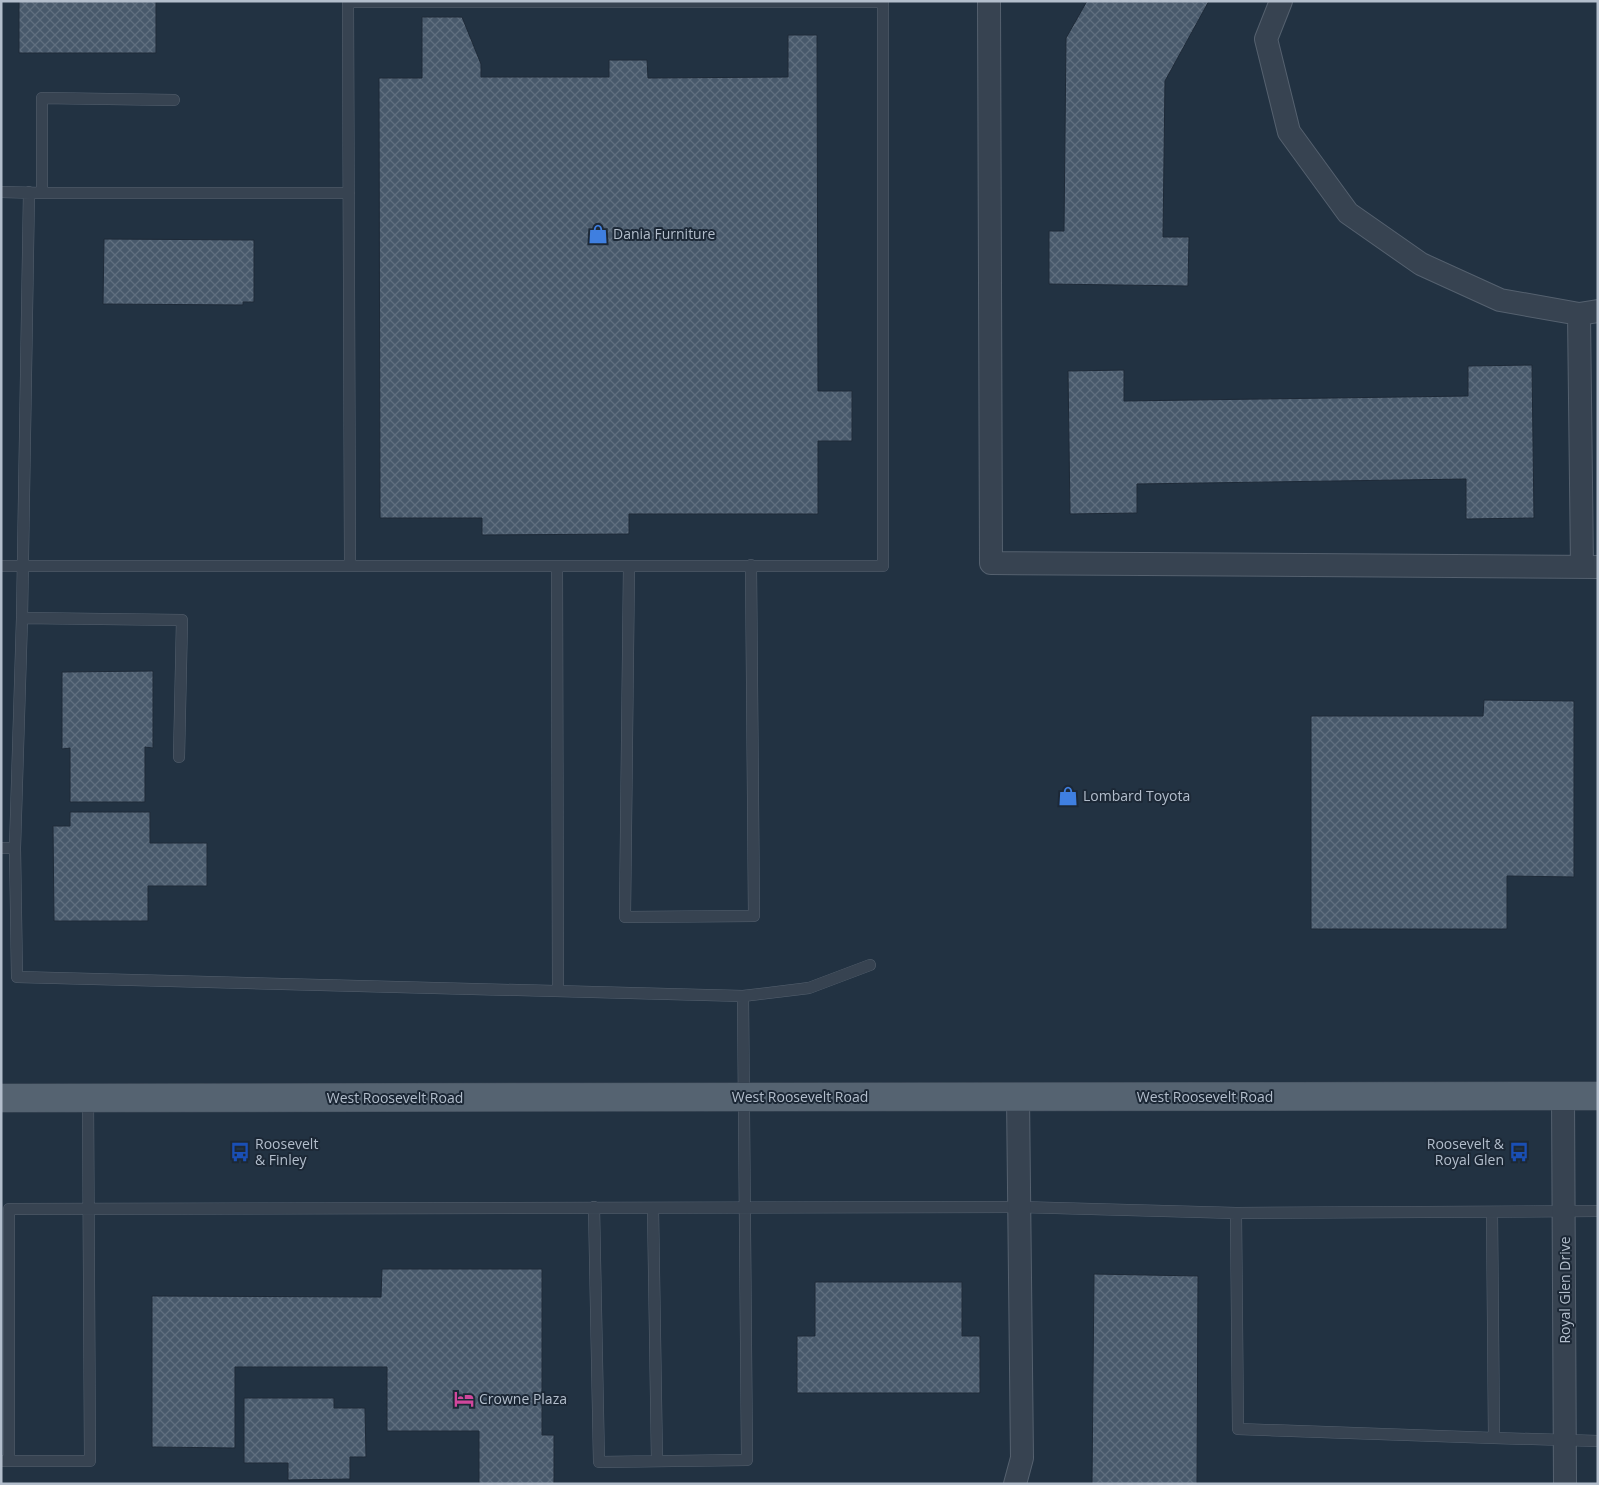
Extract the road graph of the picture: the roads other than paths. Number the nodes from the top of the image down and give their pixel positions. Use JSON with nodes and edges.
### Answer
{"nodes":[{"id":1,"x":989,"y":1,"type":"edge"},
{"id":2,"x":1281,"y":1,"type":"edge"},
{"id":3,"x":174,"y":100,"type":"dead end"},
{"id":4,"x":1,"y":192,"type":"edge"},
{"id":5,"x":29,"y":192,"type":"junction"},
{"id":6,"x":349,"y":192,"type":"junction"},
{"id":7,"x":42,"y":193,"type":"junction"},
{"id":8,"x":1589,"y":312,"type":"edge"},
{"id":9,"x":1,"y":566,"type":"edge"},
{"id":10,"x":23,"y":566,"type":"junction"},
{"id":11,"x":350,"y":566,"type":"junction"},
{"id":12,"x":557,"y":566,"type":"junction"},
{"id":13,"x":629,"y":566,"type":"junction"},
{"id":14,"x":751,"y":566,"type":"junction"},
{"id":15,"x":1590,"y":567,"type":"edge"},
{"id":16,"x":22,"y":618,"type":"junction"},
{"id":17,"x":179,"y":757,"type":"dead end"},
{"id":18,"x":1,"y":848,"type":"edge"},
{"id":19,"x":15,"y":848,"type":"junction"},
{"id":20,"x":870,"y":966,"type":"dead end"},
{"id":21,"x":558,"y":991,"type":"junction"},
{"id":22,"x":743,"y":996,"type":"junction"},
{"id":23,"x":1563,"y":1096,"type":"junction"},
{"id":24,"x":1598,"y":1096,"type":"edge"},
{"id":25,"x":744,"y":1097,"type":"junction"},
{"id":26,"x":1018,"y":1097,"type":"junction"},
{"id":27,"x":1,"y":1098,"type":"edge"},
{"id":28,"x":88,"y":1098,"type":"junction"},
{"id":29,"x":594,"y":1207,"type":"junction"},
{"id":30,"x":1019,"y":1207,"type":"junction"},
{"id":31,"x":653,"y":1208,"type":"junction"},
{"id":32,"x":744,"y":1208,"type":"junction"},
{"id":33,"x":89,"y":1209,"type":"junction"},
{"id":34,"x":1564,"y":1210,"type":"junction"},
{"id":35,"x":1598,"y":1211,"type":"edge"},
{"id":36,"x":1492,"y":1212,"type":"junction"},
{"id":37,"x":1236,"y":1213,"type":"junction"},
{"id":38,"x":1494,"y":1438,"type":"junction"},
{"id":39,"x":1566,"y":1440,"type":"junction"},
{"id":40,"x":1598,"y":1441,"type":"edge"},
{"id":41,"x":5,"y":1461,"type":"edge"},
{"id":42,"x":657,"y":1461,"type":"junction"},
{"id":43,"x":1015,"y":1484,"type":"edge"},
{"id":44,"x":1566,"y":1484,"type":"edge"}],
"edges":[{"from":1,"to":15,"type":"street"},
{"from":2,"to":8,"type":"street"},
{"from":3,"to":7,"type":"lane"},
{"from":4,"to":5,"type":"lane"},
{"from":5,"to":7,"type":"lane"},
{"from":5,"to":10,"type":"lane"},
{"from":6,"to":7,"type":"lane"},
{"from":6,"to":11,"type":"lane"},
{"from":6,"to":14,"type":"lane"},
{"from":8,"to":15,"type":"street"},
{"from":9,"to":10,"type":"lane"},
{"from":10,"to":11,"type":"lane"},
{"from":10,"to":16,"type":"lane"},
{"from":11,"to":12,"type":"lane"},
{"from":12,"to":13,"type":"lane"},
{"from":12,"to":21,"type":"lane"},
{"from":13,"to":14,"type":"lane"},
{"from":13,"to":14,"type":"lane"},
{"from":16,"to":17,"type":"lane"},
{"from":16,"to":19,"type":"lane"},
{"from":18,"to":19,"type":"lane"},
{"from":19,"to":21,"type":"lane"},
{"from":20,"to":22,"type":"lane"},
{"from":21,"to":22,"type":"lane"},
{"from":22,"to":25,"type":"lane"},
{"from":23,"to":24,"type":"main road","name":"West Roosevelt Road"},
{"from":23,"to":26,"type":"main road","name":"West Roosevelt Road"},
{"from":23,"to":34,"type":"street","name":"Royal Glen Drive"},
{"from":25,"to":26,"type":"main road","name":"West Roosevelt Road"},
{"from":25,"to":28,"type":"main road","name":"West Roosevelt Road"},
{"from":25,"to":32,"type":"lane"},
{"from":26,"to":30,"type":"street"},
{"from":27,"to":28,"type":"main road","name":"West Roosevelt Road"},
{"from":28,"to":33,"type":"lane"},
{"from":29,"to":31,"type":"lane"},
{"from":29,"to":33,"type":"lane"},
{"from":29,"to":42,"type":"lane"},
{"from":30,"to":32,"type":"lane"},
{"from":30,"to":37,"type":"lane"},
{"from":30,"to":43,"type":"street"},
{"from":31,"to":32,"type":"lane"},
{"from":31,"to":42,"type":"lane"},
{"from":32,"to":42,"type":"lane"},
{"from":33,"to":41,"type":"lane"},
{"from":33,"to":41,"type":"lane"},
{"from":34,"to":35,"type":"lane"},
{"from":34,"to":36,"type":"lane"},
{"from":34,"to":39,"type":"street","name":"Royal Glen Drive"},
{"from":36,"to":37,"type":"lane"},
{"from":36,"to":38,"type":"lane"},
{"from":37,"to":38,"type":"lane"},
{"from":38,"to":39,"type":"lane"},
{"from":39,"to":40,"type":"lane"},
{"from":39,"to":44,"type":"street","name":"Royal Glen Drive"}]}
